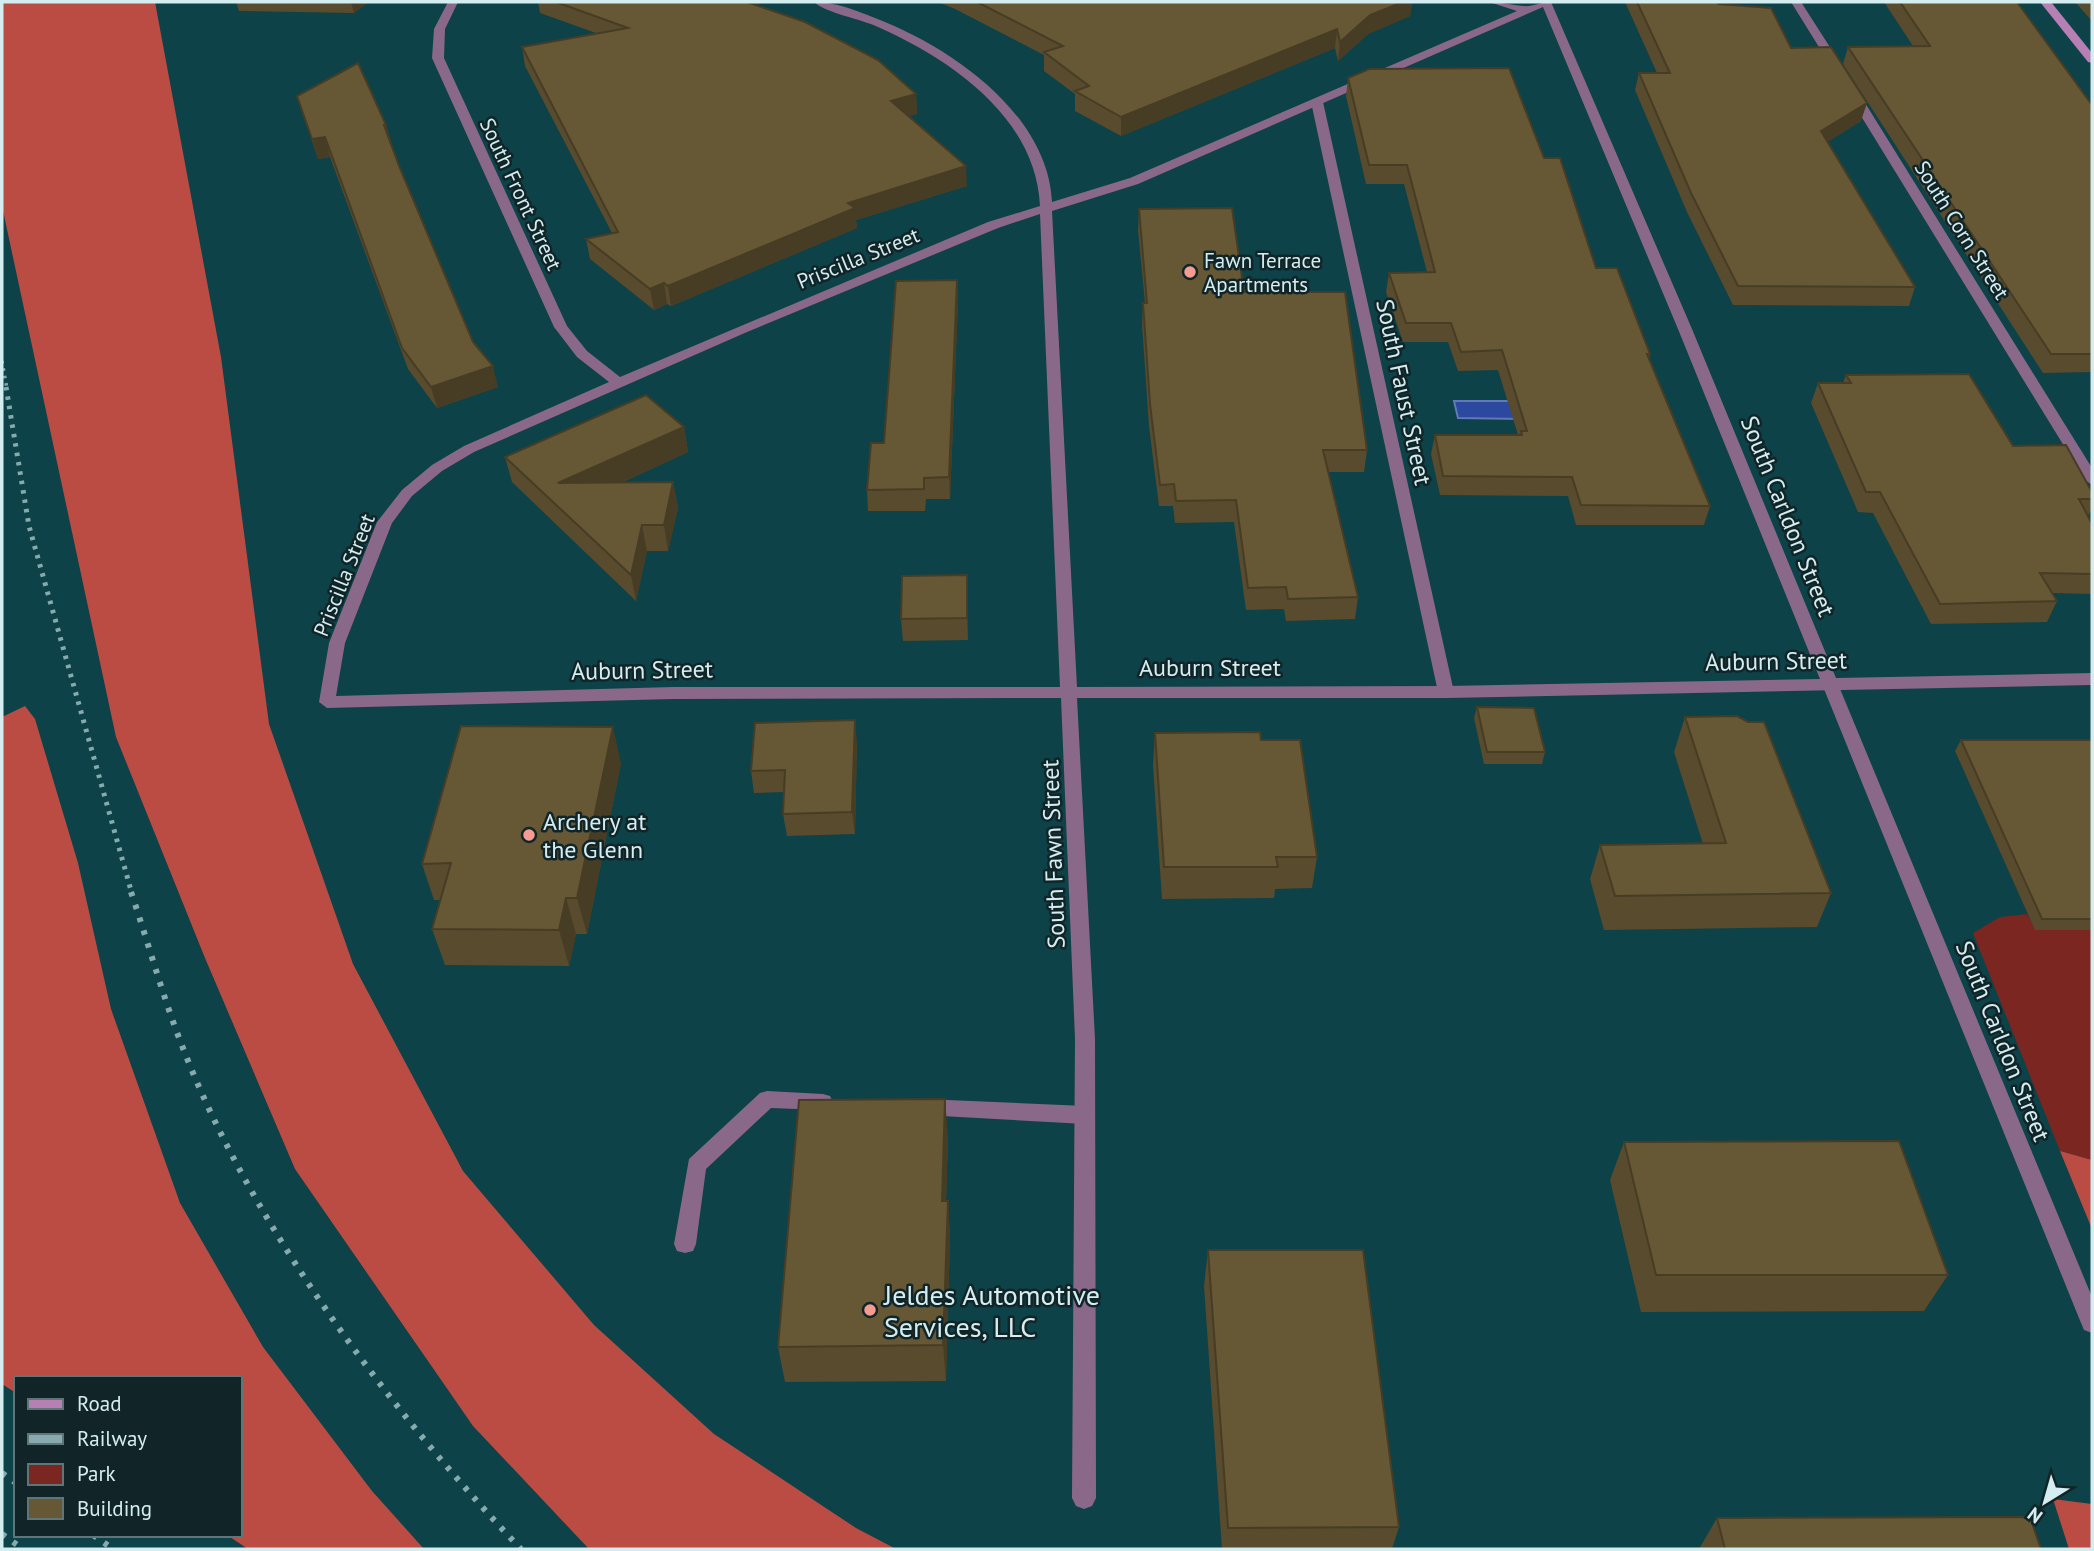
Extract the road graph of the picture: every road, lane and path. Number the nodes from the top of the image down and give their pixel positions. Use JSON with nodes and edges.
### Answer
{"nodes":[{"id":1,"x":453,"y":2,"type":"edge"},
{"id":2,"x":819,"y":2,"type":"edge"},
{"id":3,"x":1494,"y":2,"type":"edge"},
{"id":4,"x":1546,"y":2,"type":"edge"},
{"id":5,"x":1796,"y":2,"type":"edge"},
{"id":6,"x":2045,"y":2,"type":"edge"},
{"id":7,"x":1527,"y":10,"type":"junction"},
{"id":8,"x":2092,"y":60,"type":"edge"},
{"id":9,"x":1317,"y":102,"type":"junction"},
{"id":10,"x":1048,"y":208,"type":"junction"},
{"id":11,"x":619,"y":383,"type":"junction"},
{"id":12,"x":2092,"y":480,"type":"edge"},
{"id":13,"x":2092,"y":679,"type":"edge"},
{"id":14,"x":1830,"y":684,"type":"junction"},
{"id":15,"x":1070,"y":691,"type":"junction"},
{"id":16,"x":1446,"y":692,"type":"junction"},
{"id":17,"x":327,"y":702,"type":"joint"},
{"id":18,"x":844,"y":1103,"type":"edge"},
{"id":19,"x":897,"y":1106,"type":"edge"},
{"id":20,"x":1085,"y":1115,"type":"junction"},
{"id":21,"x":685,"y":1244,"type":"dead end"},
{"id":22,"x":2092,"y":1323,"type":"edge"},
{"id":23,"x":1084,"y":1498,"type":"dead end"}],
"edges":[{"from":1,"to":11,"type":"street","name":"South Front Street"},
{"from":2,"to":10,"type":"street","name":"South Fawn Street"},
{"from":3,"to":7,"type":"street"},
{"from":4,"to":7,"type":"street","name":"Priscilla Street"},
{"from":4,"to":14,"type":"street","name":"South Carldon Street"},
{"from":5,"to":12,"type":"street","name":"South Corn Street"},
{"from":6,"to":8,"type":"street"},
{"from":7,"to":9,"type":"street","name":"Priscilla Street"},
{"from":9,"to":10,"type":"street","name":"Priscilla Street"},
{"from":9,"to":16,"type":"street","name":"South Faust Street"},
{"from":10,"to":11,"type":"street","name":"Priscilla Street"},
{"from":10,"to":15,"type":"street","name":"South Fawn Street"},
{"from":11,"to":17,"type":"street","name":"Priscilla Street"},
{"from":13,"to":14,"type":"street","name":"Auburn Street"},
{"from":14,"to":16,"type":"street","name":"Auburn Street"},
{"from":14,"to":22,"type":"street","name":"South Carldon Street"},
{"from":15,"to":16,"type":"street","name":"Auburn Street"},
{"from":15,"to":17,"type":"street","name":"Auburn Street"},
{"from":15,"to":20,"type":"street","name":"South Fawn Street"},
{"from":18,"to":21,"type":"street"},
{"from":19,"to":20,"type":"street"},
{"from":20,"to":23,"type":"street","name":"South Fawn Street"}]}
